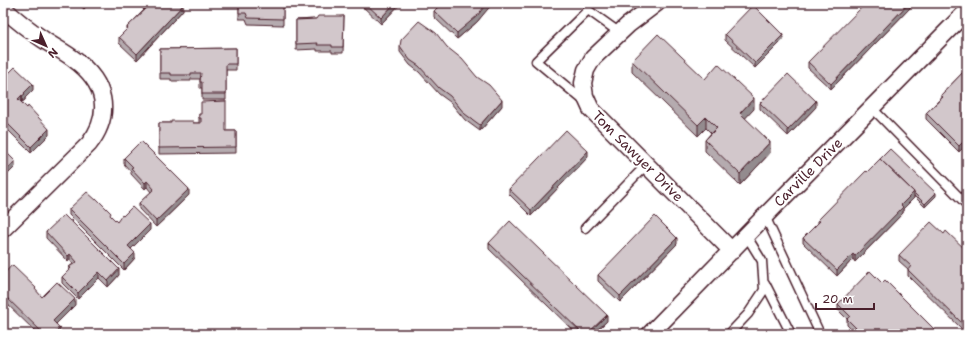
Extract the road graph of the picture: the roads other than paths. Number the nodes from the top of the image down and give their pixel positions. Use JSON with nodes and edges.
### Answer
{"nodes":[{"id":1,"x":657,"y":3,"type":"edge"},
{"id":2,"x":3,"y":8,"type":"edge"},
{"id":3,"x":967,"y":11,"type":"edge"},
{"id":4,"x":620,"y":33,"type":"junction"},
{"id":5,"x":589,"y":105,"type":"junction"},
{"id":6,"x":872,"y":108,"type":"junction"},
{"id":7,"x":646,"y":165,"type":"junction"},
{"id":8,"x":967,"y":205,"type":"edge"},
{"id":9,"x":765,"y":216,"type":"junction"},
{"id":10,"x":585,"y":228,"type":"dead end"},
{"id":11,"x":3,"y":229,"type":"edge"},
{"id":12,"x":746,"y":235,"type":"junction"},
{"id":13,"x":732,"y":251,"type":"junction"},
{"id":14,"x":763,"y":281,"type":"junction"},
{"id":15,"x":650,"y":334,"type":"edge"},
{"id":16,"x":729,"y":334,"type":"edge"},
{"id":17,"x":791,"y":334,"type":"edge"},
{"id":18,"x":820,"y":334,"type":"edge"}],
"edges":[{"from":1,"to":4,"type":"street","name":"Tom Sawyer Drive"},
{"from":2,"to":11,"type":"street"},
{"from":3,"to":6,"type":"street","name":"Carville Drive"},
{"from":4,"to":5,"type":"street","name":"Tom Sawyer Drive"},
{"from":4,"to":5,"type":"lane"},
{"from":5,"to":7,"type":"street","name":"Tom Sawyer Drive"},
{"from":6,"to":8,"type":"lane"},
{"from":6,"to":9,"type":"street","name":"Carville Drive"},
{"from":7,"to":10,"type":"lane"},
{"from":7,"to":13,"type":"street","name":"Tom Sawyer Drive"},
{"from":9,"to":12,"type":"street","name":"Carville Drive"},
{"from":9,"to":18,"type":"lane"},
{"from":12,"to":13,"type":"street","name":"Carville Drive"},
{"from":12,"to":14,"type":"lane"},
{"from":13,"to":15,"type":"street","name":"Carville Drive"},
{"from":14,"to":16,"type":"lane"},
{"from":14,"to":17,"type":"lane"}]}
